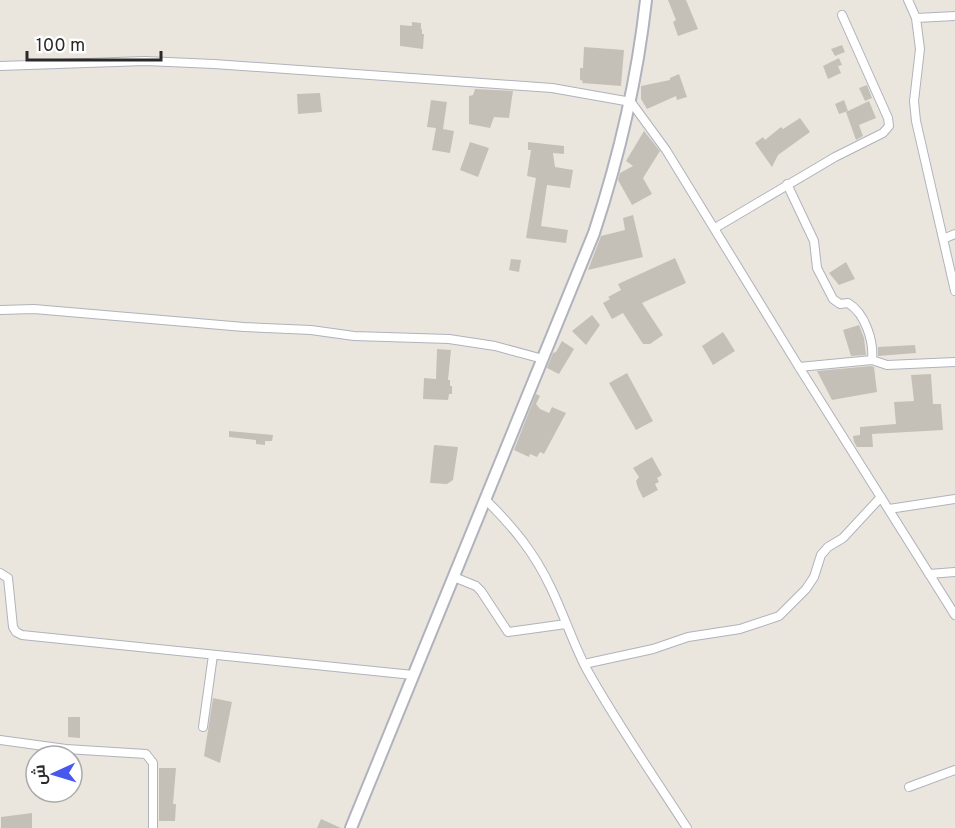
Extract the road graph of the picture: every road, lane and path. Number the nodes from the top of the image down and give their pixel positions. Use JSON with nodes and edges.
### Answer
{"nodes":[{"id":1,"x":645,"y":0,"type":"edge"},
{"id":2,"x":908,"y":0,"type":"edge"},
{"id":3,"x":842,"y":15,"type":"dead end"},
{"id":4,"x":955,"y":16,"type":"edge"},
{"id":5,"x":916,"y":18,"type":"junction"},
{"id":6,"x":0,"y":66,"type":"edge"},
{"id":7,"x":632,"y":102,"type":"junction"},
{"id":8,"x":788,"y":184,"type":"junction"},
{"id":9,"x":716,"y":228,"type":"junction"},
{"id":10,"x":955,"y":234,"type":"edge"},
{"id":11,"x":943,"y":239,"type":"junction"},
{"id":12,"x":955,"y":291,"type":"edge"},
{"id":13,"x":0,"y":310,"type":"edge"},
{"id":14,"x":543,"y":358,"type":"junction"},
{"id":15,"x":872,"y":360,"type":"junction"},
{"id":16,"x":955,"y":363,"type":"edge"},
{"id":17,"x":799,"y":367,"type":"junction"},
{"id":18,"x":881,"y":497,"type":"junction"},
{"id":19,"x":955,"y":499,"type":"edge"},
{"id":20,"x":486,"y":501,"type":"junction"},
{"id":21,"x":889,"y":509,"type":"junction"},
{"id":22,"x":955,"y":572,"type":"edge"},
{"id":23,"x":0,"y":573,"type":"edge"},
{"id":24,"x":929,"y":574,"type":"junction"},
{"id":25,"x":454,"y":577,"type":"junction"},
{"id":26,"x":955,"y":615,"type":"edge"},
{"id":27,"x":566,"y":624,"type":"junction"},
{"id":28,"x":213,"y":656,"type":"junction"},
{"id":29,"x":584,"y":664,"type":"junction"},
{"id":30,"x":413,"y":675,"type":"junction"},
{"id":31,"x":203,"y":727,"type":"dead end"},
{"id":32,"x":0,"y":740,"type":"edge"},
{"id":33,"x":955,"y":770,"type":"edge"},
{"id":34,"x":909,"y":787,"type":"dead end"},
{"id":35,"x":153,"y":828,"type":"edge"},
{"id":36,"x":351,"y":828,"type":"edge"},
{"id":37,"x":687,"y":828,"type":"edge"}],
"edges":[{"from":1,"to":7,"type":"street"},
{"from":2,"to":5,"type":"street"},
{"from":3,"to":8,"type":"street"},
{"from":4,"to":5,"type":"street"},
{"from":5,"to":11,"type":"street"},
{"from":6,"to":7,"type":"street"},
{"from":7,"to":9,"type":"street"},
{"from":7,"to":14,"type":"street"},
{"from":8,"to":9,"type":"street"},
{"from":8,"to":15,"type":"street"},
{"from":9,"to":17,"type":"street"},
{"from":10,"to":11,"type":"street"},
{"from":11,"to":12,"type":"street"},
{"from":13,"to":14,"type":"street"},
{"from":14,"to":20,"type":"street"},
{"from":15,"to":16,"type":"street"},
{"from":15,"to":17,"type":"street"},
{"from":17,"to":18,"type":"street"},
{"from":18,"to":21,"type":"street"},
{"from":18,"to":29,"type":"street"},
{"from":19,"to":21,"type":"street"},
{"from":20,"to":25,"type":"street"},
{"from":20,"to":27,"type":"street"},
{"from":21,"to":24,"type":"street"},
{"from":22,"to":24,"type":"street"},
{"from":23,"to":28,"type":"street"},
{"from":24,"to":26,"type":"street"},
{"from":25,"to":27,"type":"street"},
{"from":25,"to":30,"type":"street"},
{"from":27,"to":29,"type":"street"},
{"from":28,"to":30,"type":"street"},
{"from":28,"to":31,"type":"street"},
{"from":29,"to":37,"type":"street"},
{"from":30,"to":36,"type":"street"},
{"from":32,"to":35,"type":"street"},
{"from":33,"to":34,"type":"street"}]}
